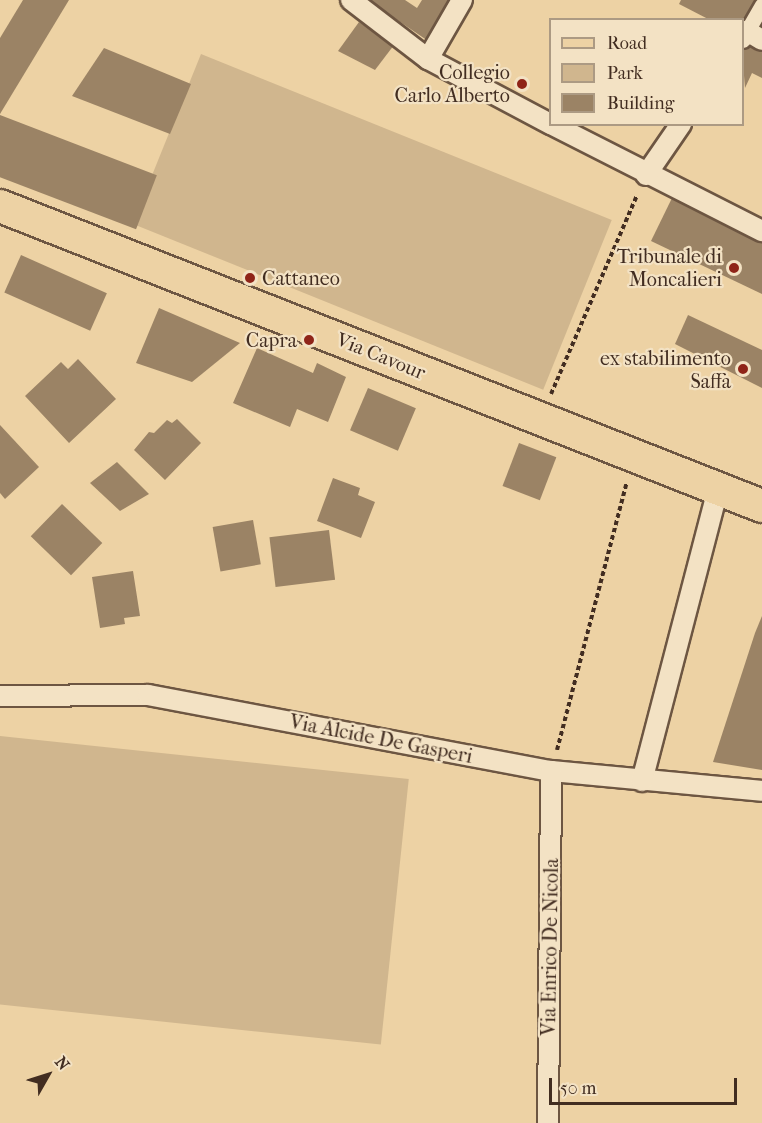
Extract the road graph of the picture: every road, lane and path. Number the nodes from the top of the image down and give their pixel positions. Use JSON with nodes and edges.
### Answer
{"nodes":[{"id":1,"x":351,"y":0,"type":"edge"},
{"id":2,"x":462,"y":0,"type":"edge"},
{"id":3,"x":762,"y":5,"type":"edge"},
{"id":4,"x":751,"y":36,"type":"edge"},
{"id":5,"x":428,"y":59,"type":"junction"},
{"id":6,"x":549,"y":123,"type":"edge"},
{"id":7,"x":555,"y":126,"type":"edge"},
{"id":8,"x":680,"y":126,"type":"edge"},
{"id":9,"x":646,"y":175,"type":"junction"},
{"id":10,"x":0,"y":206,"type":"edge"},
{"id":11,"x":762,"y":231,"type":"edge"},
{"id":12,"x":540,"y":420,"type":"junction"},
{"id":13,"x":633,"y":458,"type":"junction"},
{"id":14,"x":717,"y":489,"type":"junction"},
{"id":15,"x":762,"y":506,"type":"edge"},
{"id":16,"x":0,"y":696,"type":"edge"},
{"id":17,"x":551,"y":771,"type":"junction"},
{"id":18,"x":642,"y":781,"type":"junction"},
{"id":19,"x":762,"y":791,"type":"edge"},
{"id":20,"x":548,"y":1123,"type":"edge"}],
"edges":[{"from":1,"to":5,"type":"street"},
{"from":2,"to":5,"type":"street"},
{"from":3,"to":4,"type":"street"},
{"from":5,"to":6,"type":"street"},
{"from":7,"to":9,"type":"street"},
{"from":8,"to":9,"type":"street"},
{"from":9,"to":11,"type":"street"},
{"from":9,"to":12,"type":"path"},
{"from":10,"to":12,"type":"main road","name":"Via Cavour"},
{"from":12,"to":13,"type":"main road","name":"Via Cavour"},
{"from":13,"to":14,"type":"main road","name":"Via Cavour"},
{"from":13,"to":17,"type":"path"},
{"from":14,"to":15,"type":"main road","name":"Via Cavour"},
{"from":14,"to":18,"type":"street"},
{"from":16,"to":17,"type":"street","name":"Via Alcide De Gasperi"},
{"from":17,"to":18,"type":"street","name":"Via Alcide De Gasperi"},
{"from":17,"to":20,"type":"street","name":"Via Enrico De Nicola"},
{"from":18,"to":19,"type":"street","name":"Via Alcide De Gasperi"}]}
